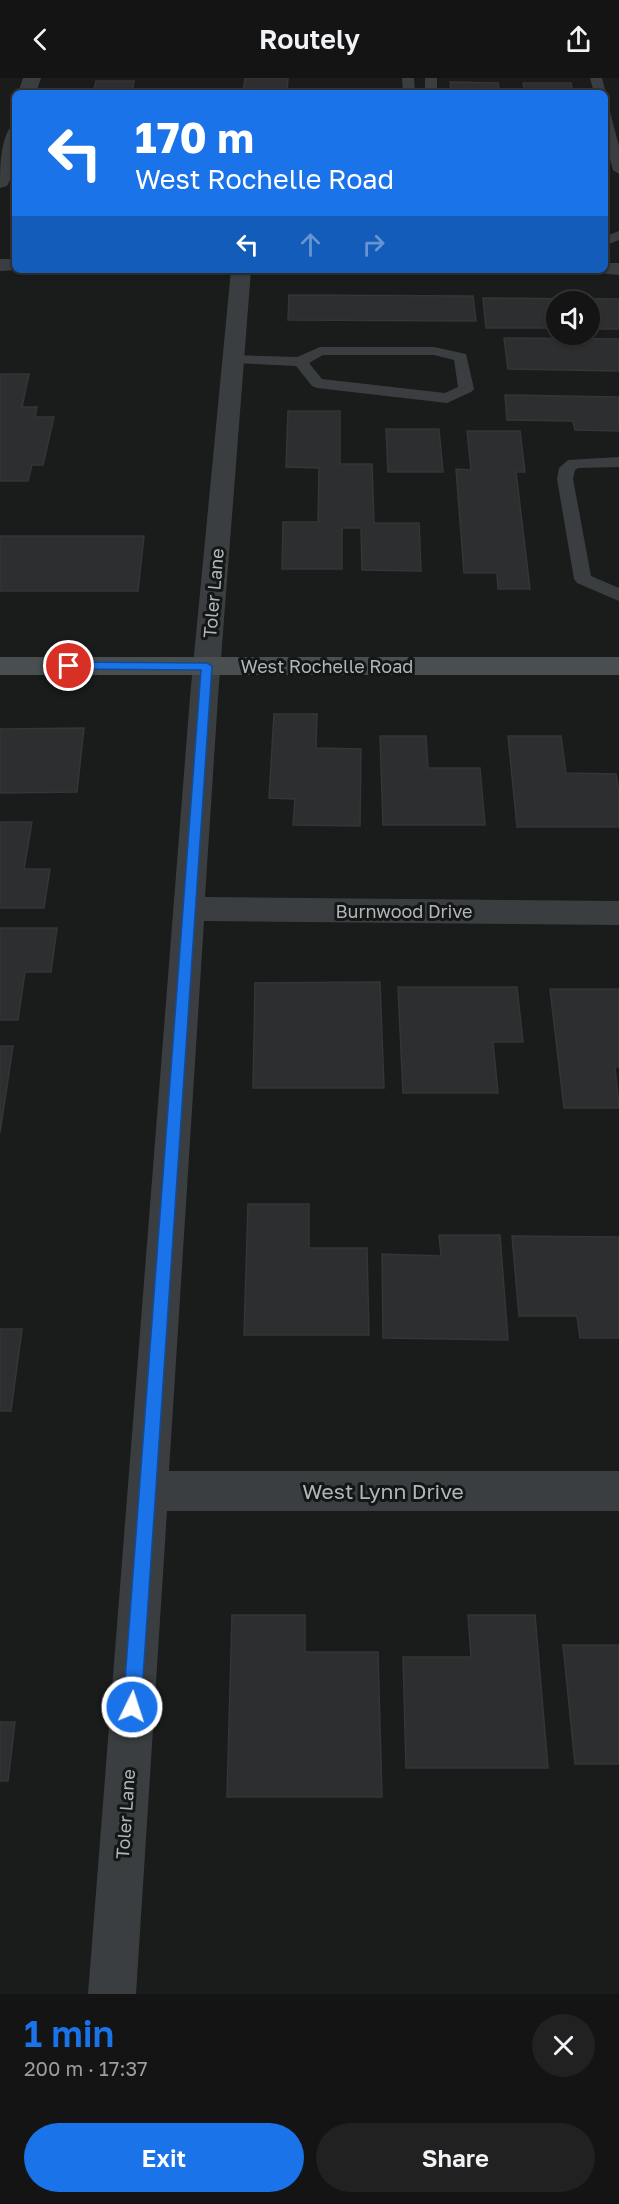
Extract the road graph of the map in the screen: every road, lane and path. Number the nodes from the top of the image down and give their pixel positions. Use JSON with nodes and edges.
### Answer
{"nodes":[{"id":1,"x":608,"y":127,"type":"edge"},
{"id":2,"x":12,"y":144,"type":"edge"},
{"id":3,"x":619,"y":170,"type":"edge"},
{"id":4,"x":0,"y":183,"type":"edge"},
{"id":5,"x":241,"y":273,"type":"edge"},
{"id":6,"x":233,"y":359,"type":"junction"},
{"id":7,"x":300,"y":362,"type":"junction"},
{"id":8,"x":619,"y":462,"type":"edge"},
{"id":9,"x":619,"y":595,"type":"edge"},
{"id":10,"x":0,"y":666,"type":"edge"},
{"id":11,"x":207,"y":666,"type":"junction"},
{"id":12,"x":619,"y":666,"type":"edge"},
{"id":13,"x":190,"y":909,"type":"junction"},
{"id":14,"x":619,"y":913,"type":"edge"},
{"id":15,"x":148,"y":1491,"type":"junction"},
{"id":16,"x":619,"y":1491,"type":"edge"},
{"id":17,"x":112,"y":1994,"type":"edge"}],
"edges":[{"from":1,"to":3,"type":"lane"},
{"from":2,"to":4,"type":"street"},
{"from":5,"to":6,"type":"street","name":"Toler Lane"},
{"from":6,"to":7,"type":"lane"},
{"from":6,"to":11,"type":"street","name":"Toler Lane"},
{"from":7,"to":7,"type":"lane"},
{"from":8,"to":9,"type":"lane"},
{"from":10,"to":11,"type":"main road","name":"West Rochelle Road"},
{"from":11,"to":12,"type":"main road","name":"West Rochelle Road"},
{"from":11,"to":13,"type":"street","name":"Toler Lane"},
{"from":13,"to":14,"type":"street","name":"Burnwood Drive"},
{"from":13,"to":15,"type":"street","name":"Toler Lane"},
{"from":15,"to":16,"type":"street","name":"West Lynn Drive"},
{"from":15,"to":17,"type":"street","name":"Toler Lane"}]}
